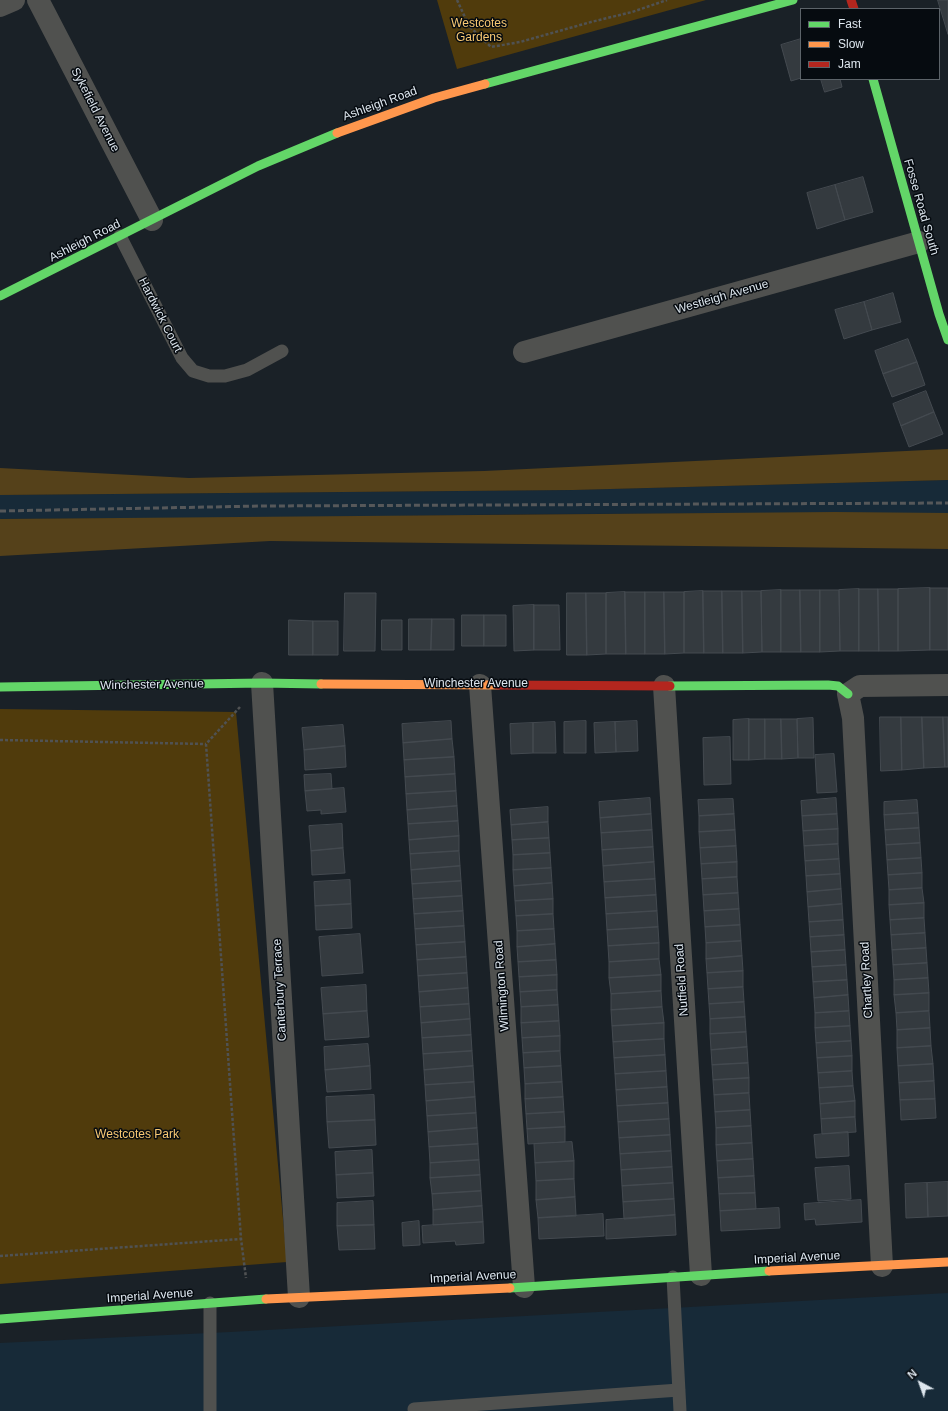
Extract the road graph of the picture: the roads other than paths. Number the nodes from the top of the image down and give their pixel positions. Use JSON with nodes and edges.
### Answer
{"nodes":[{"id":1,"x":14,"y":0,"type":"edge"},
{"id":2,"x":38,"y":0,"type":"edge"},
{"id":3,"x":793,"y":0,"type":"edge"},
{"id":4,"x":0,"y":6,"type":"edge"},
{"id":5,"x":873,"y":80,"type":"edge"},
{"id":6,"x":152,"y":220,"type":"junction"},
{"id":7,"x":120,"y":236,"type":"junction"},
{"id":8,"x":919,"y":242,"type":"junction"},
{"id":9,"x":0,"y":296,"type":"edge"},
{"id":10,"x":943,"y":313,"type":"edge"},
{"id":11,"x":948,"y":340,"type":"edge"},
{"id":12,"x":282,"y":351,"type":"dead end"},
{"id":13,"x":524,"y":352,"type":"dead end"},
{"id":14,"x":262,"y":683,"type":"junction"},
{"id":15,"x":480,"y":684,"type":"junction"},
{"id":16,"x":948,"y":685,"type":"edge"},
{"id":17,"x":664,"y":686,"type":"junction"},
{"id":18,"x":0,"y":687,"type":"edge"},
{"id":19,"x":848,"y":694,"type":"junction"},
{"id":20,"x":948,"y":1262,"type":"edge"},
{"id":21,"x":882,"y":1266,"type":"junction"},
{"id":22,"x":701,"y":1274,"type":"junction"},
{"id":23,"x":673,"y":1277,"type":"junction"},
{"id":24,"x":524,"y":1287,"type":"junction"},
{"id":25,"x":299,"y":1297,"type":"junction"},
{"id":26,"x":210,"y":1303,"type":"junction"},
{"id":27,"x":0,"y":1319,"type":"edge"},
{"id":28,"x":679,"y":1390,"type":"junction"},
{"id":29,"x":414,"y":1409,"type":"dead end"},
{"id":30,"x":210,"y":1411,"type":"edge"},
{"id":31,"x":680,"y":1411,"type":"edge"}],
"edges":[{"from":1,"to":4,"type":"street"},
{"from":2,"to":6,"type":"street","name":"Sykefield Avenue"},
{"from":3,"to":6,"type":"street","name":"Ashleigh Road"},
{"from":5,"to":8,"type":"street","name":"Fosse Road South"},
{"from":6,"to":7,"type":"street","name":"Ashleigh Road"},
{"from":7,"to":9,"type":"street","name":"Ashleigh Road"},
{"from":7,"to":12,"type":"lane","name":"Hardwick Court"},
{"from":8,"to":10,"type":"street","name":"Fosse Road South"},
{"from":8,"to":13,"type":"street","name":"Westleigh Avenue"},
{"from":10,"to":11,"type":"street","name":"Fosse Road South"},
{"from":14,"to":15,"type":"street","name":"Winchester Avenue"},
{"from":14,"to":18,"type":"street","name":"Winchester Avenue"},
{"from":14,"to":25,"type":"street","name":"Canterbury Terrace"},
{"from":15,"to":17,"type":"street","name":"Winchester Avenue"},
{"from":15,"to":24,"type":"street","name":"Wilmington Road"},
{"from":16,"to":19,"type":"street"},
{"from":17,"to":19,"type":"street","name":"Winchester Avenue"},
{"from":17,"to":22,"type":"street","name":"Nutfield Road"},
{"from":19,"to":21,"type":"street","name":"Chartley Road"},
{"from":20,"to":21,"type":"street","name":"Imperial Avenue"},
{"from":21,"to":22,"type":"street","name":"Imperial Avenue"},
{"from":22,"to":23,"type":"street","name":"Imperial Avenue"},
{"from":23,"to":24,"type":"street","name":"Imperial Avenue"},
{"from":23,"to":28,"type":"lane"},
{"from":24,"to":25,"type":"street","name":"Imperial Avenue"},
{"from":25,"to":26,"type":"street","name":"Imperial Avenue"},
{"from":26,"to":27,"type":"street","name":"Imperial Avenue"},
{"from":26,"to":30,"type":"lane"},
{"from":28,"to":29,"type":"lane"},
{"from":28,"to":31,"type":"lane"}]}
